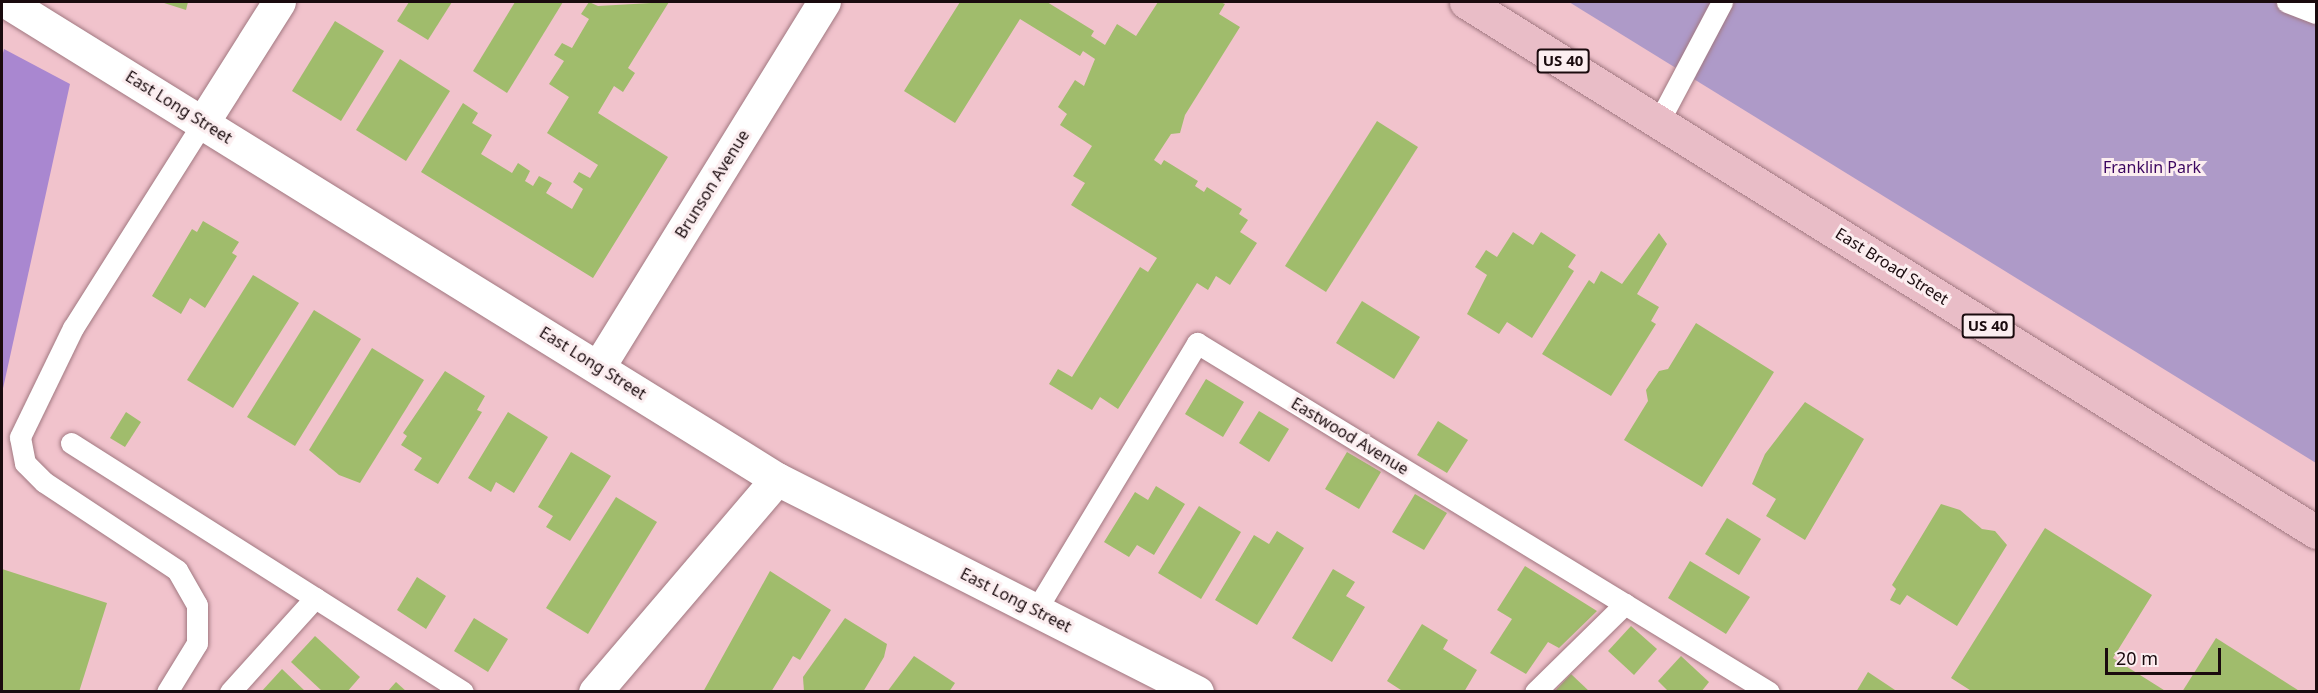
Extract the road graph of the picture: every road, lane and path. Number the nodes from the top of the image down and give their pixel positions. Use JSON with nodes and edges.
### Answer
{"nodes":[{"id":1,"x":7,"y":2,"type":"edge"},
{"id":2,"x":279,"y":2,"type":"edge"},
{"id":3,"x":824,"y":2,"type":"edge"},
{"id":4,"x":1466,"y":2,"type":"edge"},
{"id":5,"x":1722,"y":2,"type":"edge"},
{"id":6,"x":2287,"y":2,"type":"edge"},
{"id":7,"x":2316,"y":13,"type":"edge"},
{"id":8,"x":1659,"y":121,"type":"junction"},
{"id":9,"x":203,"y":122,"type":"junction"},
{"id":10,"x":599,"y":366,"type":"junction"},
{"id":11,"x":71,"y":443,"type":"dead end"},
{"id":12,"x":777,"y":479,"type":"junction"},
{"id":13,"x":2316,"y":531,"type":"edge"},
{"id":14,"x":315,"y":598,"type":"junction"},
{"id":15,"x":1625,"y":604,"type":"junction"},
{"id":16,"x":1036,"y":610,"type":"junction"},
{"id":17,"x":167,"y":692,"type":"edge"},
{"id":18,"x":230,"y":692,"type":"edge"},
{"id":19,"x":463,"y":692,"type":"edge"},
{"id":20,"x":595,"y":692,"type":"edge"},
{"id":21,"x":1197,"y":692,"type":"edge"},
{"id":22,"x":1535,"y":692,"type":"edge"},
{"id":23,"x":1768,"y":692,"type":"edge"}],
"edges":[{"from":1,"to":9,"type":"street","name":"East Long Street"},
{"from":2,"to":9,"type":"street"},
{"from":3,"to":10,"type":"street","name":"Brunson Avenue"},
{"from":4,"to":8,"type":"main road","name":"East Broad Street","number":"US 40"},
{"from":5,"to":8,"type":"lane"},
{"from":6,"to":7,"type":"lane"},
{"from":8,"to":13,"type":"main road","name":"East Broad Street","number":"US 40"},
{"from":9,"to":10,"type":"street","name":"East Long Street"},
{"from":9,"to":17,"type":"lane"},
{"from":10,"to":12,"type":"street","name":"East Long Street"},
{"from":11,"to":14,"type":"lane"},
{"from":12,"to":16,"type":"street","name":"East Long Street"},
{"from":12,"to":20,"type":"street"},
{"from":14,"to":18,"type":"lane"},
{"from":14,"to":19,"type":"lane"},
{"from":15,"to":16,"type":"lane","name":"Eastwood Avenue"},
{"from":15,"to":22,"type":"lane"},
{"from":15,"to":23,"type":"lane","name":"Eastwood Avenue"},
{"from":16,"to":21,"type":"street","name":"East Long Street"}]}
